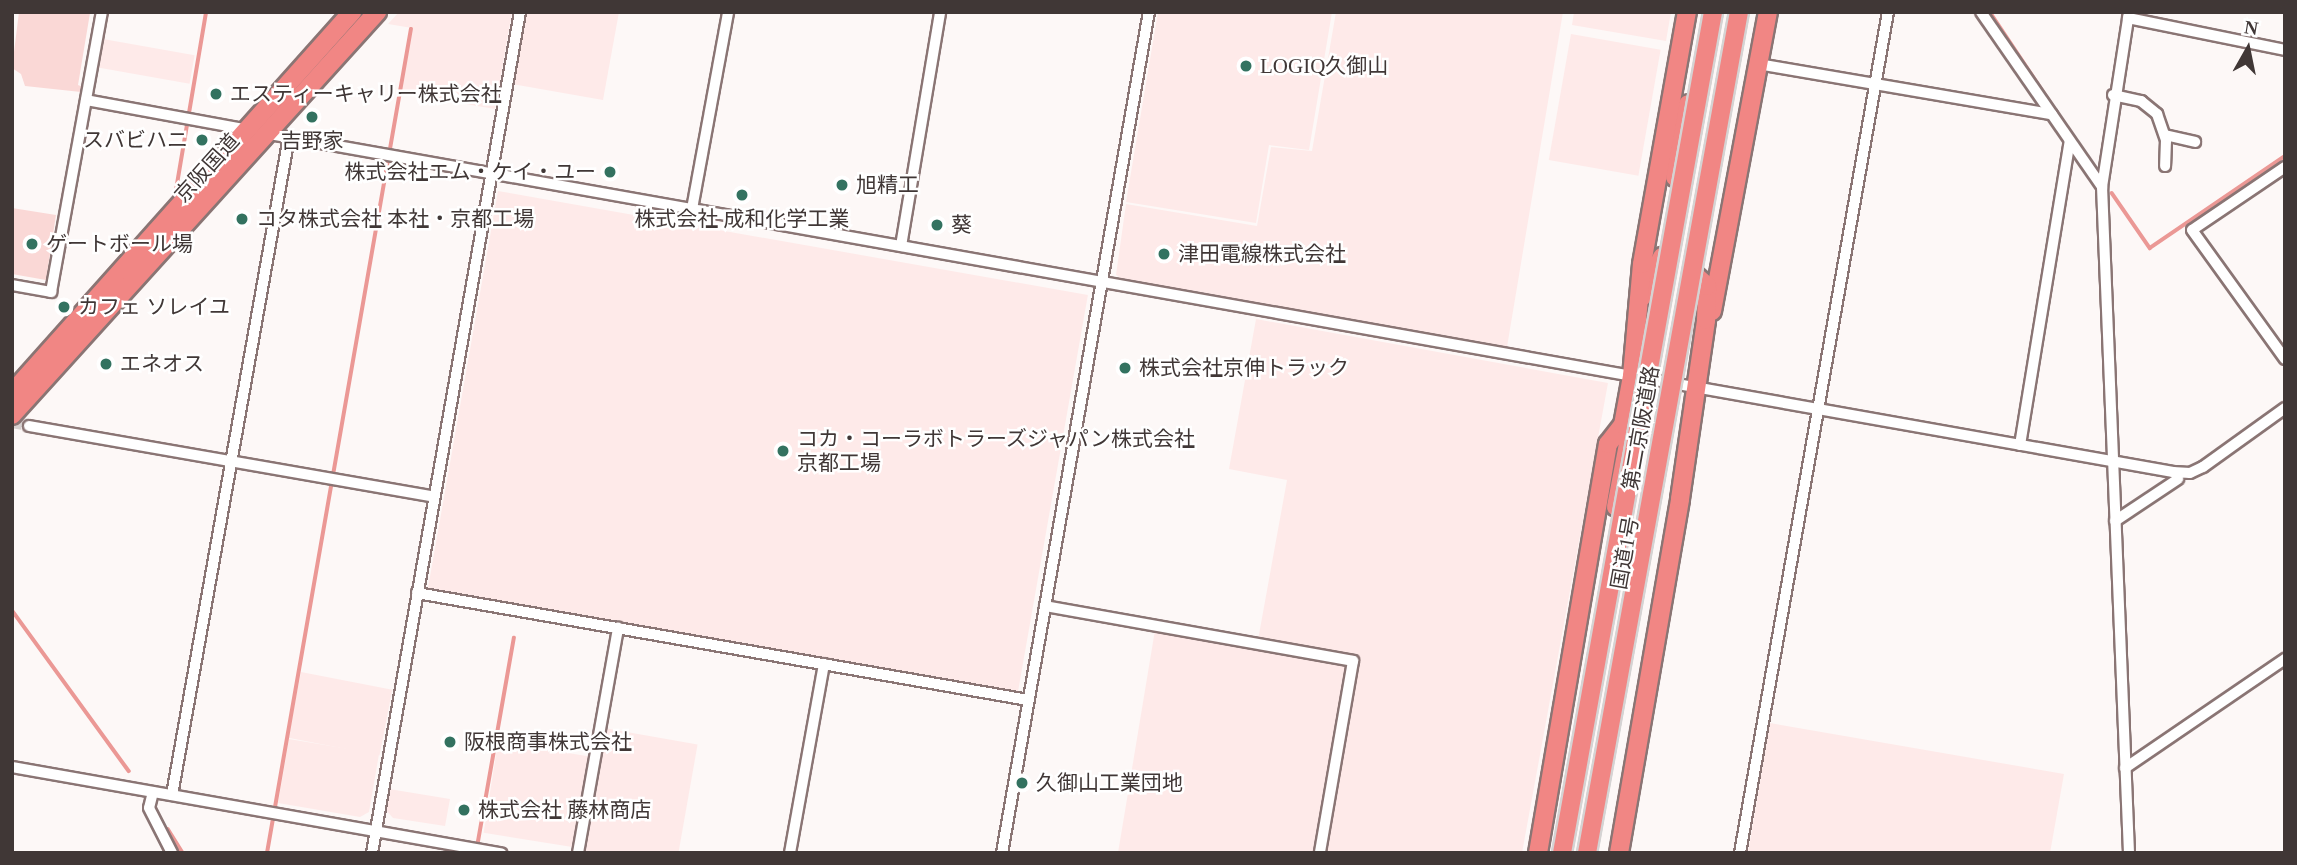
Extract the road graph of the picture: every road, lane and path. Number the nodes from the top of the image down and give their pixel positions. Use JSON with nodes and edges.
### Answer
{"nodes":[{"id":1,"x":102,"y":12,"type":"edge"},
{"id":2,"x":352,"y":12,"type":"edge"},
{"id":3,"x":377,"y":12,"type":"edge"},
{"id":4,"x":520,"y":12,"type":"edge"},
{"id":5,"x":728,"y":12,"type":"edge"},
{"id":6,"x":940,"y":12,"type":"edge"},
{"id":7,"x":1149,"y":12,"type":"edge"},
{"id":8,"x":1687,"y":12,"type":"edge"},
{"id":9,"x":1705,"y":12,"type":"edge"},
{"id":10,"x":1713,"y":12,"type":"edge"},
{"id":11,"x":1741,"y":12,"type":"edge"},
{"id":12,"x":1768,"y":12,"type":"edge"},
{"id":13,"x":1888,"y":12,"type":"edge"},
{"id":14,"x":1981,"y":12,"type":"edge"},
{"id":15,"x":2128,"y":15,"type":"edge"},
{"id":16,"x":2285,"y":50,"type":"edge"},
{"id":17,"x":1758,"y":64,"type":"junction"},
{"id":18,"x":1875,"y":84,"type":"junction"},
{"id":19,"x":2113,"y":95,"type":"junction"},
{"id":20,"x":86,"y":100,"type":"junction"},
{"id":21,"x":2052,"y":114,"type":"junction"},
{"id":22,"x":247,"y":130,"type":"junction"},
{"id":23,"x":268,"y":133,"type":"junction"},
{"id":24,"x":2165,"y":135,"type":"junction"},
{"id":25,"x":289,"y":137,"type":"junction"},
{"id":26,"x":2070,"y":141,"type":"junction"},
{"id":27,"x":2195,"y":142,"type":"dead end"},
{"id":28,"x":2165,"y":166,"type":"dead end"},
{"id":29,"x":2285,"y":167,"type":"edge"},
{"id":30,"x":490,"y":173,"type":"junction"},
{"id":31,"x":2102,"y":187,"type":"junction"},
{"id":32,"x":692,"y":209,"type":"junction"},
{"id":33,"x":901,"y":246,"type":"junction"},
{"id":34,"x":1662,"y":257,"type":"junction"},
{"id":35,"x":1696,"y":276,"type":"junction"},
{"id":36,"x":1103,"y":282,"type":"junction"},
{"id":37,"x":12,"y":285,"type":"edge"},
{"id":38,"x":1640,"y":299,"type":"junction"},
{"id":39,"x":1706,"y":320,"type":"junction"},
{"id":40,"x":2285,"y":359,"type":"edge"},
{"id":41,"x":1637,"y":377,"type":"junction"},
{"id":42,"x":1686,"y":387,"type":"junction"},
{"id":43,"x":12,"y":393,"type":"edge"},
{"id":44,"x":1819,"y":408,"type":"junction"},
{"id":45,"x":2285,"y":408,"type":"edge"},
{"id":46,"x":12,"y":415,"type":"edge"},
{"id":47,"x":1623,"y":425,"type":"junction"},
{"id":48,"x":29,"y":426,"type":"tunnel mouth"},
{"id":49,"x":2020,"y":445,"type":"junction"},
{"id":50,"x":231,"y":462,"type":"junction"},
{"id":51,"x":2112,"y":462,"type":"junction"},
{"id":52,"x":1622,"y":466,"type":"junction"},
{"id":53,"x":1681,"y":475,"type":"junction"},
{"id":54,"x":2178,"y":480,"type":"dead end"},
{"id":55,"x":1658,"y":496,"type":"junction"},
{"id":56,"x":433,"y":498,"type":"junction"},
{"id":57,"x":2115,"y":521,"type":"junction"},
{"id":58,"x":417,"y":593,"type":"junction"},
{"id":59,"x":1045,"y":606,"type":"junction"},
{"id":60,"x":618,"y":628,"type":"junction"},
{"id":61,"x":2285,"y":659,"type":"edge"},
{"id":62,"x":824,"y":664,"type":"junction"},
{"id":63,"x":1028,"y":700,"type":"junction"},
{"id":64,"x":12,"y":767,"type":"edge"},
{"id":65,"x":2125,"y":768,"type":"junction"},
{"id":66,"x":153,"y":792,"type":"junction"},
{"id":67,"x":172,"y":795,"type":"junction"},
{"id":68,"x":376,"y":831,"type":"junction"},
{"id":69,"x":172,"y":853,"type":"edge"},
{"id":70,"x":372,"y":853,"type":"edge"},
{"id":71,"x":502,"y":853,"type":"edge"},
{"id":72,"x":578,"y":853,"type":"edge"},
{"id":73,"x":790,"y":853,"type":"edge"},
{"id":74,"x":1002,"y":853,"type":"edge"},
{"id":75,"x":1320,"y":853,"type":"edge"},
{"id":76,"x":1538,"y":853,"type":"edge"},
{"id":77,"x":1561,"y":853,"type":"edge"},
{"id":78,"x":1587,"y":853,"type":"edge"},
{"id":79,"x":1595,"y":853,"type":"edge"},
{"id":80,"x":1619,"y":853,"type":"edge"},
{"id":81,"x":1740,"y":853,"type":"edge"},
{"id":82,"x":2129,"y":853,"type":"edge"}],
"edges":[{"from":1,"to":20,"type":"street"},
{"from":2,"to":22,"type":"highway","name":"京阪国道"},
{"from":3,"to":23,"type":"highway","name":"京阪国道"},
{"from":4,"to":30,"type":"street"},
{"from":5,"to":32,"type":"street"},
{"from":6,"to":33,"type":"street"},
{"from":7,"to":36,"type":"street"},
{"from":8,"to":38,"type":"highway"},
{"from":9,"to":34,"type":"highway","name":"国道1号"},
{"from":10,"to":77,"type":"highway","name":"第二京阪道路","bridge":true},
{"from":11,"to":35,"type":"highway","name":"国道1号"},
{"from":11,"to":78,"type":"highway","name":"第二京阪道路","bridge":true},
{"from":12,"to":17,"type":"highway"},
{"from":13,"to":18,"type":"street"},
{"from":14,"to":21,"type":"street"},
{"from":15,"to":16,"type":"street"},
{"from":15,"to":19,"type":"street"},
{"from":17,"to":18,"type":"street"},
{"from":17,"to":39,"type":"highway"},
{"from":18,"to":21,"type":"street"},
{"from":18,"to":44,"type":"street"},
{"from":19,"to":24,"type":"street"},
{"from":19,"to":31,"type":"street"},
{"from":20,"to":22,"type":"street"},
{"from":20,"to":37,"type":"street"},
{"from":21,"to":26,"type":"street"},
{"from":22,"to":23,"type":"street"},
{"from":22,"to":43,"type":"highway","name":"京阪国道"},
{"from":23,"to":25,"type":"street"},
{"from":23,"to":46,"type":"highway","name":"京阪国道"},
{"from":24,"to":27,"type":"street"},
{"from":24,"to":28,"type":"street"},
{"from":25,"to":30,"type":"street"},
{"from":25,"to":50,"type":"street"},
{"from":26,"to":31,"type":"street"},
{"from":26,"to":49,"type":"street"},
{"from":29,"to":40,"type":"street"},
{"from":30,"to":32,"type":"street"},
{"from":30,"to":56,"type":"street"},
{"from":31,"to":51,"type":"street"},
{"from":32,"to":33,"type":"street"},
{"from":33,"to":36,"type":"street"},
{"from":34,"to":38,"type":"highway"},
{"from":34,"to":41,"type":"highway","name":"国道1号"},
{"from":35,"to":39,"type":"highway"},
{"from":35,"to":42,"type":"highway","name":"国道1号"},
{"from":36,"to":41,"type":"street"},
{"from":36,"to":59,"type":"street"},
{"from":38,"to":41,"type":"highway"},
{"from":39,"to":42,"type":"highway"},
{"from":41,"to":42,"type":"street"},
{"from":41,"to":47,"type":"highway"},
{"from":41,"to":52,"type":"highway","name":"国道1号"},
{"from":42,"to":44,"type":"street"},
{"from":42,"to":53,"type":"highway"},
{"from":42,"to":55,"type":"highway","name":"国道1号"},
{"from":44,"to":49,"type":"street"},
{"from":44,"to":81,"type":"street"},
{"from":45,"to":51,"type":"street"},
{"from":47,"to":52,"type":"highway"},
{"from":47,"to":76,"type":"highway"},
{"from":48,"to":50,"type":"street"},
{"from":49,"to":51,"type":"street"},
{"from":50,"to":56,"type":"street"},
{"from":50,"to":67,"type":"street"},
{"from":51,"to":57,"type":"street"},
{"from":52,"to":77,"type":"highway","name":"国道1号"},
{"from":53,"to":55,"type":"highway"},
{"from":53,"to":80,"type":"highway"},
{"from":54,"to":57,"type":"street"},
{"from":55,"to":79,"type":"highway","name":"国道1号"},
{"from":56,"to":58,"type":"street"},
{"from":57,"to":65,"type":"street"},
{"from":58,"to":60,"type":"street"},
{"from":58,"to":68,"type":"street"},
{"from":59,"to":63,"type":"street"},
{"from":59,"to":75,"type":"street"},
{"from":60,"to":62,"type":"street"},
{"from":60,"to":72,"type":"street"},
{"from":61,"to":65,"type":"street"},
{"from":62,"to":63,"type":"street"},
{"from":62,"to":73,"type":"street"},
{"from":63,"to":74,"type":"street"},
{"from":64,"to":66,"type":"street"},
{"from":65,"to":82,"type":"street"},
{"from":66,"to":67,"type":"street"},
{"from":66,"to":69,"type":"street"},
{"from":67,"to":68,"type":"street"},
{"from":68,"to":70,"type":"street"},
{"from":68,"to":71,"type":"street"}]}
